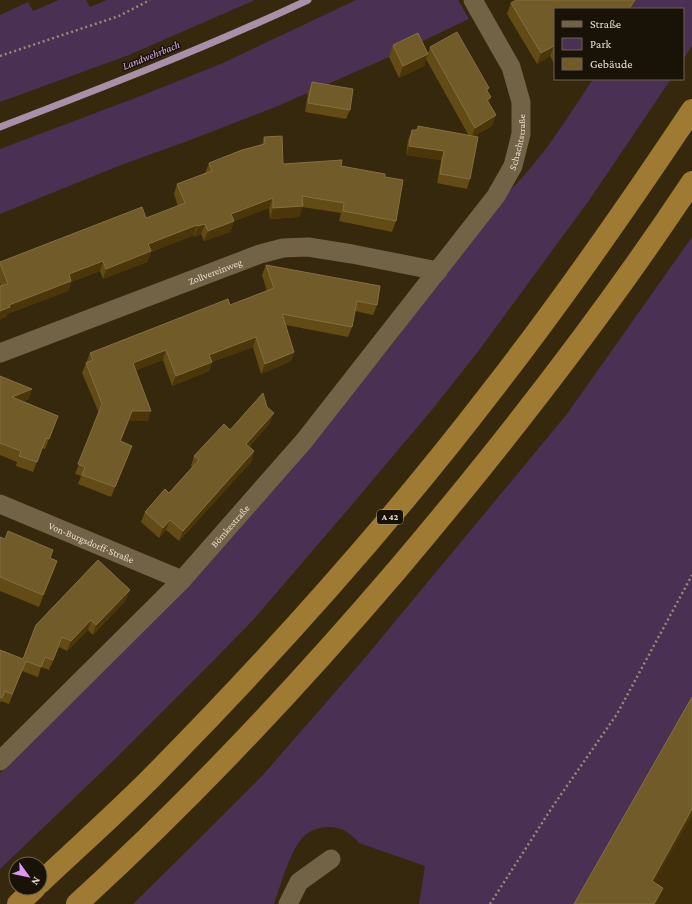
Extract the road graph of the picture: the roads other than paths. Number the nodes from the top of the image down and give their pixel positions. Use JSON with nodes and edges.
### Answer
{"nodes":[{"id":1,"x":473,"y":0,"type":"edge"},
{"id":2,"x":692,"y":110,"type":"edge"},
{"id":3,"x":692,"y":182,"type":"edge"},
{"id":4,"x":438,"y":271,"type":"junction"},
{"id":5,"x":0,"y":353,"type":"edge"},
{"id":6,"x":0,"y":504,"type":"edge"},
{"id":7,"x":182,"y":580,"type":"junction"},
{"id":8,"x":0,"y":761,"type":"edge"},
{"id":9,"x":331,"y":859,"type":"dead end"},
{"id":10,"x":48,"y":875,"type":"edge"},
{"id":11,"x":26,"y":896,"type":"edge"},
{"id":12,"x":18,"y":904,"type":"edge"},
{"id":13,"x":77,"y":904,"type":"edge"},
{"id":14,"x":288,"y":904,"type":"edge"}],
"edges":[{"from":1,"to":4,"type":"street","name":"Schachtstraße"},
{"from":2,"to":10,"type":"highway","number":"A 42"},
{"from":3,"to":13,"type":"highway"},
{"from":4,"to":5,"type":"street","name":"Zollvereinweg"},
{"from":4,"to":7,"type":"street","name":"Bömkestraße"},
{"from":6,"to":7,"type":"street","name":"Von-Burgsdorff-Straße"},
{"from":7,"to":8,"type":"street","name":"Bömkestraße"},
{"from":9,"to":14,"type":"street"},
{"from":11,"to":12,"type":"highway"}]}
